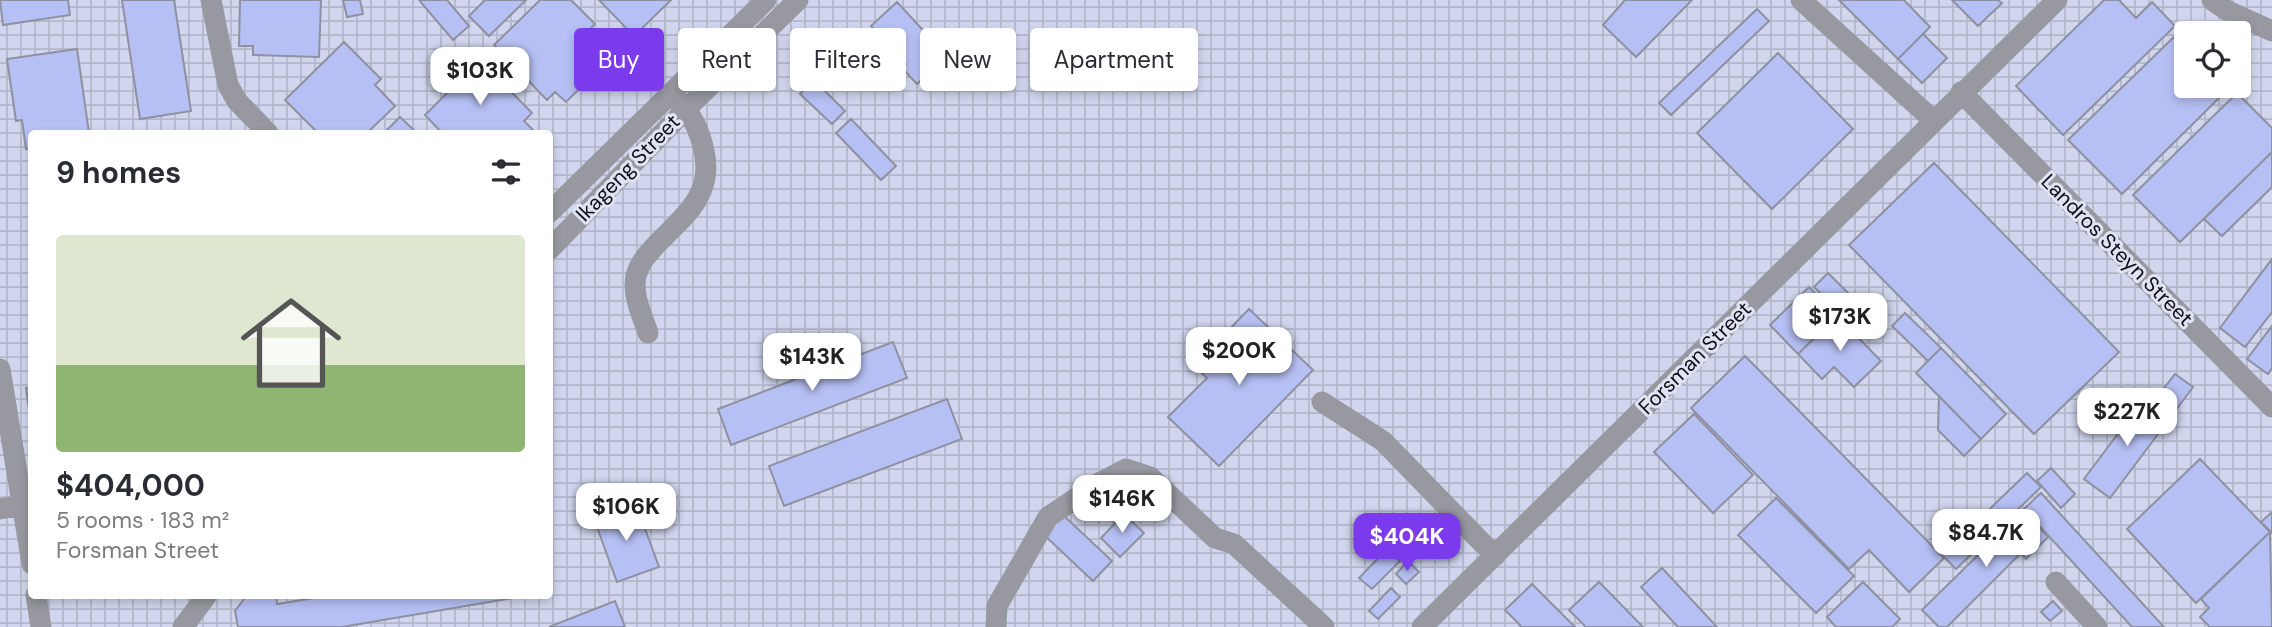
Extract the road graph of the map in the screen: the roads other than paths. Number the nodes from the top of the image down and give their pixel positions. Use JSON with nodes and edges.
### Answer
{"nodes":[{"id":1,"x":211,"y":0,"type":"edge"},
{"id":2,"x":766,"y":0,"type":"edge"},
{"id":3,"x":798,"y":0,"type":"edge"},
{"id":4,"x":1801,"y":0,"type":"edge"},
{"id":5,"x":2057,"y":0,"type":"edge"},
{"id":6,"x":2212,"y":0,"type":"edge"},
{"id":7,"x":2272,"y":31,"type":"edge"},
{"id":8,"x":1961,"y":92,"type":"junction"},
{"id":9,"x":670,"y":93,"type":"junction"},
{"id":10,"x":686,"y":109,"type":"junction"},
{"id":11,"x":1933,"y":120,"type":"junction"},
{"id":12,"x":265,"y":130,"type":"edge"},
{"id":13,"x":606,"y":157,"type":"junction"},
{"id":14,"x":623,"y":174,"type":"junction"},
{"id":15,"x":553,"y":209,"type":"edge"},
{"id":16,"x":553,"y":246,"type":"edge"},
{"id":17,"x":648,"y":333,"type":"dead end"},
{"id":18,"x":0,"y":369,"type":"edge"},
{"id":19,"x":1322,"y":402,"type":"dead end"},
{"id":20,"x":2272,"y":407,"type":"edge"},
{"id":21,"x":16,"y":474,"type":"edge"},
{"id":22,"x":27,"y":504,"type":"edge"},
{"id":23,"x":0,"y":509,"type":"edge"},
{"id":24,"x":1495,"y":556,"type":"junction"},
{"id":25,"x":2056,"y":582,"type":"dead end"},
{"id":26,"x":37,"y":599,"type":"edge"},
{"id":27,"x":204,"y":599,"type":"edge"},
{"id":28,"x":41,"y":627,"type":"edge"},
{"id":29,"x":183,"y":627,"type":"edge"},
{"id":30,"x":996,"y":627,"type":"edge"},
{"id":31,"x":1324,"y":627,"type":"edge"},
{"id":32,"x":1422,"y":627,"type":"edge"},
{"id":33,"x":2097,"y":627,"type":"edge"}],
"edges":[{"from":1,"to":12,"type":"street"},
{"from":2,"to":9,"type":"street","name":"Ikageng Street"},
{"from":3,"to":10,"type":"street","name":"Ikageng Street"},
{"from":4,"to":11,"type":"street"},
{"from":5,"to":8,"type":"street","name":"Forsman Street"},
{"from":6,"to":7,"type":"street"},
{"from":8,"to":11,"type":"street","name":"Forsman Street"},
{"from":8,"to":20,"type":"street","name":"Landros Steyn Street"},
{"from":9,"to":10,"type":"street"},
{"from":9,"to":13,"type":"street","name":"Ikageng Street"},
{"from":10,"to":14,"type":"street","name":"Ikageng Street"},
{"from":10,"to":17,"type":"street"},
{"from":11,"to":24,"type":"street","name":"Forsman Street"},
{"from":13,"to":14,"type":"street"},
{"from":13,"to":15,"type":"street","name":"Ikageng Street"},
{"from":14,"to":16,"type":"street","name":"Ikageng Street"},
{"from":18,"to":21,"type":"street"},
{"from":19,"to":24,"type":"street"},
{"from":21,"to":22,"type":"street"},
{"from":22,"to":23,"type":"street"},
{"from":24,"to":32,"type":"street","name":"Forsman Street"},
{"from":25,"to":33,"type":"street"},
{"from":26,"to":28,"type":"street"},
{"from":27,"to":29,"type":"street"},
{"from":30,"to":31,"type":"street"}]}
